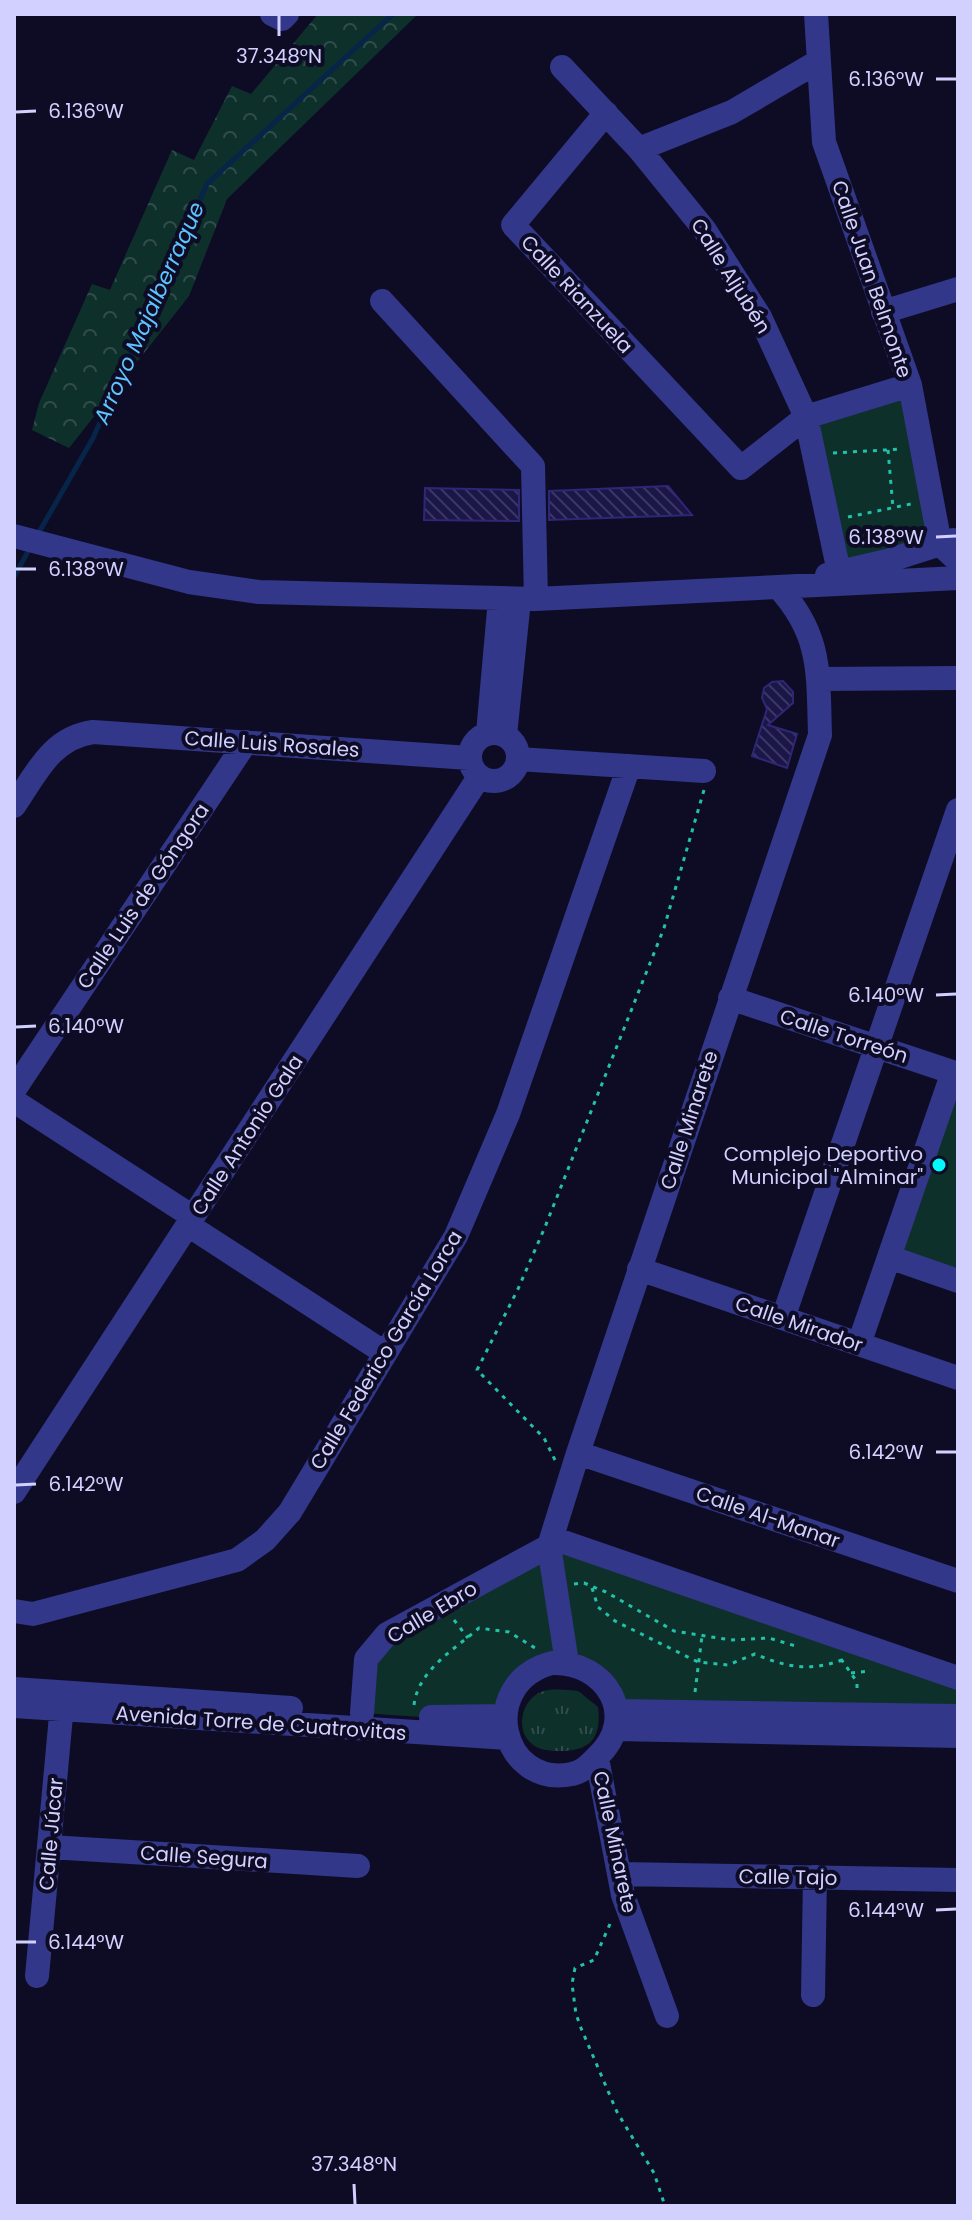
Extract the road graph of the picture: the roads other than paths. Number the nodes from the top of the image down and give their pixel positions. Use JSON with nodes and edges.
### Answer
{"nodes":[{"id":1,"x":272,"y":14,"type":"edge"},
{"id":2,"x":287,"y":14,"type":"edge"},
{"id":3,"x":816,"y":14,"type":"edge"},
{"id":4,"x":819,"y":61,"type":"junction"},
{"id":5,"x":562,"y":67,"type":"dead end"},
{"id":6,"x":606,"y":113,"type":"junction"},
{"id":7,"x":639,"y":149,"type":"junction"},
{"id":8,"x":958,"y":289,"type":"edge"},
{"id":9,"x":382,"y":301,"type":"dead end"},
{"id":10,"x":883,"y":312,"type":"junction"},
{"id":11,"x":910,"y":385,"type":"junction"},
{"id":12,"x":806,"y":417,"type":"junction"},
{"id":13,"x":14,"y":536,"type":"edge"},
{"id":14,"x":952,"y":548,"type":"edge"},
{"id":15,"x":839,"y":572,"type":"junction"},
{"id":16,"x":958,"y":578,"type":"edge"},
{"id":17,"x":778,"y":587,"type":"junction"},
{"id":18,"x":518,"y":599,"type":"junction"},
{"id":19,"x":958,"y":678,"type":"edge"},
{"id":20,"x":818,"y":679,"type":"junction"},
{"id":21,"x":496,"y":734,"type":"junction"},
{"id":22,"x":246,"y":742,"type":"junction"},
{"id":23,"x":518,"y":759,"type":"junction"},
{"id":24,"x":629,"y":766,"type":"junction"},
{"id":25,"x":474,"y":768,"type":"junction"},
{"id":26,"x":704,"y":771,"type":"road end"},
{"id":27,"x":14,"y":806,"type":"edge"},
{"id":28,"x":958,"y":810,"type":"edge"},
{"id":29,"x":730,"y":998,"type":"junction"},
{"id":30,"x":876,"y":1047,"type":"junction"},
{"id":31,"x":955,"y":1073,"type":"edge"},
{"id":32,"x":14,"y":1090,"type":"edge"},
{"id":33,"x":14,"y":1101,"type":"edge"},
{"id":34,"x":190,"y":1221,"type":"junction"},
{"id":35,"x":889,"y":1257,"type":"junction"},
{"id":36,"x":639,"y":1269,"type":"junction"},
{"id":37,"x":958,"y":1281,"type":"edge"},
{"id":38,"x":783,"y":1318,"type":"junction"},
{"id":39,"x":859,"y":1344,"type":"junction"},
{"id":40,"x":385,"y":1353,"type":"junction"},
{"id":41,"x":958,"y":1378,"type":"edge"},
{"id":42,"x":578,"y":1453,"type":"junction"},
{"id":43,"x":14,"y":1492,"type":"edge"},
{"id":44,"x":550,"y":1542,"type":"junction"},
{"id":45,"x":958,"y":1581,"type":"edge"},
{"id":46,"x":14,"y":1611,"type":"edge"},
{"id":47,"x":563,"y":1663,"type":"junction"},
{"id":48,"x":958,"y":1678,"type":"edge"},
{"id":49,"x":14,"y":1689,"type":"edge"},
{"id":50,"x":63,"y":1701,"type":"junction"},
{"id":51,"x":14,"y":1706,"type":"edge"},
{"id":52,"x":362,"y":1713,"type":"junction"},
{"id":53,"x":958,"y":1716,"type":"edge"},
{"id":54,"x":616,"y":1720,"type":"junction"},
{"id":55,"x":506,"y":1727,"type":"junction"},
{"id":56,"x":958,"y":1736,"type":"edge"},
{"id":57,"x":597,"y":1758,"type":"junction"},
{"id":58,"x":50,"y":1847,"type":"junction"},
{"id":59,"x":358,"y":1866,"type":"dead end"},
{"id":60,"x":815,"y":1877,"type":"junction"},
{"id":61,"x":958,"y":1880,"type":"edge"},
{"id":62,"x":621,"y":1885,"type":"junction"},
{"id":63,"x":37,"y":1976,"type":"dead end"},
{"id":64,"x":813,"y":1995,"type":"dead end"},
{"id":65,"x":667,"y":2016,"type":"dead end"}],
"edges":[{"from":1,"to":2,"type":"street"},
{"from":3,"to":4,"type":"street","name":"Calle Juan Belmonte"},
{"from":4,"to":7,"type":"street"},
{"from":4,"to":10,"type":"street","name":"Calle Juan Belmonte"},
{"from":5,"to":6,"type":"street","name":"Calle Aljubén"},
{"from":6,"to":7,"type":"street","name":"Calle Aljubén"},
{"from":6,"to":12,"type":"street","name":"Calle Rianzuela"},
{"from":7,"to":12,"type":"street","name":"Calle Aljubén"},
{"from":8,"to":10,"type":"street"},
{"from":9,"to":18,"type":"street"},
{"from":10,"to":11,"type":"street","name":"Calle Juan Belmonte"},
{"from":11,"to":12,"type":"street"},
{"from":11,"to":14,"type":"street","name":"Calle Juan Belmonte"},
{"from":12,"to":15,"type":"street","name":"Calle Aljubén"},
{"from":13,"to":18,"type":"street"},
{"from":14,"to":15,"type":"street"},
{"from":15,"to":17,"type":"street"},
{"from":16,"to":17,"type":"street"},
{"from":17,"to":18,"type":"street"},
{"from":17,"to":20,"type":"street","name":"Calle Minarete"},
{"from":18,"to":21,"type":"street"},
{"from":19,"to":20,"type":"street"},
{"from":20,"to":29,"type":"street","name":"Calle Minarete"},
{"from":21,"to":23,"type":"street"},
{"from":21,"to":25,"type":"street"},
{"from":22,"to":25,"type":"street","name":"Calle Luis Rosales"},
{"from":22,"to":27,"type":"street","name":"Calle Luis Rosales"},
{"from":22,"to":32,"type":"street","name":"Calle Luis de Góngora"},
{"from":23,"to":24,"type":"street"},
{"from":23,"to":25,"type":"street"},
{"from":24,"to":26,"type":"street"},
{"from":24,"to":40,"type":"street","name":"Calle Federico García Lorca"},
{"from":25,"to":34,"type":"street","name":"Calle Antonio Gala"},
{"from":28,"to":30,"type":"street"},
{"from":29,"to":30,"type":"street","name":"Calle Torreón"},
{"from":29,"to":36,"type":"street","name":"Calle Minarete"},
{"from":30,"to":31,"type":"street","name":"Calle Torreón"},
{"from":30,"to":38,"type":"street"},
{"from":31,"to":35,"type":"street"},
{"from":33,"to":34,"type":"street"},
{"from":34,"to":40,"type":"street"},
{"from":34,"to":43,"type":"street","name":"Calle Antonio Gala"},
{"from":35,"to":37,"type":"street"},
{"from":35,"to":39,"type":"street"},
{"from":36,"to":38,"type":"street","name":"Calle Mirador"},
{"from":36,"to":42,"type":"street","name":"Calle Minarete"},
{"from":38,"to":39,"type":"street","name":"Calle Mirador"},
{"from":39,"to":41,"type":"street","name":"Calle Mirador"},
{"from":40,"to":46,"type":"street","name":"Calle Federico García Lorca"},
{"from":42,"to":44,"type":"street","name":"Calle Minarete"},
{"from":42,"to":45,"type":"street","name":"Calle Al-Manar"},
{"from":44,"to":47,"type":"street","name":"Calle Minarete"},
{"from":44,"to":48,"type":"street"},
{"from":44,"to":52,"type":"street","name":"Calle Ebro"},
{"from":47,"to":54,"type":"street"},
{"from":47,"to":55,"type":"street"},
{"from":49,"to":50,"type":"street","name":"Avenida Torre de Cuatrovitas"},
{"from":50,"to":51,"type":"street","name":"Avenida Torre de Cuatrovitas"},
{"from":50,"to":52,"type":"street","name":"Avenida Torre de Cuatrovitas"},
{"from":50,"to":55,"type":"street","name":"Avenida Torre de Cuatrovitas"},
{"from":50,"to":58,"type":"street","name":"Calle Júcar"},
{"from":52,"to":55,"type":"street","name":"Avenida Torre de Cuatrovitas"},
{"from":53,"to":54,"type":"street"},
{"from":54,"to":56,"type":"street"},
{"from":54,"to":57,"type":"street"},
{"from":55,"to":57,"type":"street"},
{"from":57,"to":62,"type":"street","name":"Calle Minarete"},
{"from":58,"to":59,"type":"street","name":"Calle Segura"},
{"from":58,"to":63,"type":"street","name":"Calle Júcar"},
{"from":60,"to":61,"type":"street","name":"Calle Tajo"},
{"from":60,"to":62,"type":"street","name":"Calle Tajo"},
{"from":60,"to":64,"type":"street"},
{"from":62,"to":65,"type":"street","name":"Calle Minarete"}]}
